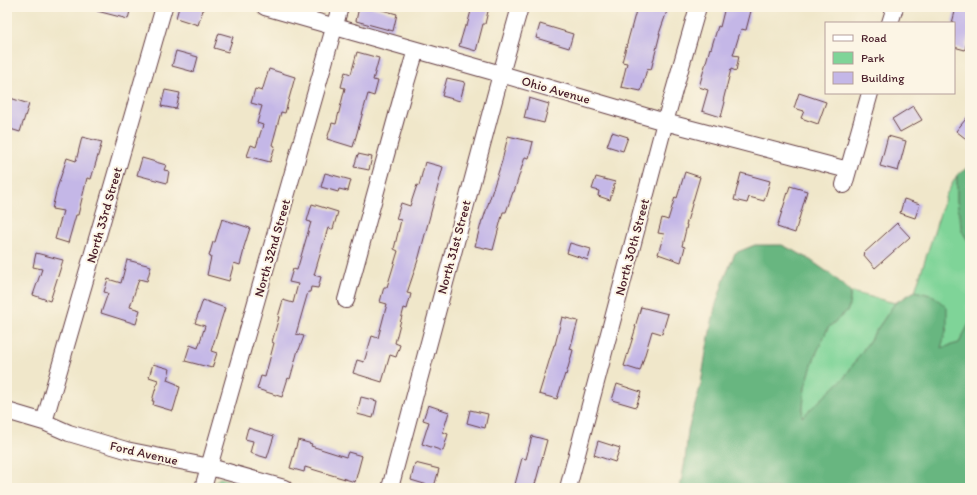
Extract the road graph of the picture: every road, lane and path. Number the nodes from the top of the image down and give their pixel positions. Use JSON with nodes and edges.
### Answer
{"nodes":[{"id":1,"x":164,"y":7,"type":"edge"},
{"id":2,"x":265,"y":7,"type":"edge"},
{"id":3,"x":340,"y":7,"type":"edge"},
{"id":4,"x":520,"y":7,"type":"edge"},
{"id":5,"x":698,"y":7,"type":"edge"},
{"id":6,"x":895,"y":7,"type":"edge"},
{"id":7,"x":890,"y":22,"type":"edge"},
{"id":8,"x":334,"y":27,"type":"junction"},
{"id":9,"x":416,"y":50,"type":"junction"},
{"id":10,"x":501,"y":74,"type":"junction"},
{"id":11,"x":870,"y":94,"type":"edge"},
{"id":12,"x":665,"y":122,"type":"junction"},
{"id":13,"x":346,"y":300,"type":"dead end"},
{"id":14,"x":7,"y":411,"type":"edge"},
{"id":15,"x":44,"y":422,"type":"junction"},
{"id":16,"x":210,"y":467,"type":"junction"},
{"id":17,"x":203,"y":488,"type":"edge"},
{"id":18,"x":284,"y":488,"type":"edge"},
{"id":19,"x":390,"y":488,"type":"edge"},
{"id":20,"x":568,"y":488,"type":"edge"}],
"edges":[{"from":1,"to":15,"type":"street","name":"North 33rd Street"},
{"from":2,"to":8,"type":"street","name":"Ohio Avenue"},
{"from":3,"to":8,"type":"street","name":"North 32nd Street"},
{"from":4,"to":10,"type":"street","name":"North 31st Street"},
{"from":5,"to":12,"type":"street","name":"North 30th Street"},
{"from":6,"to":7,"type":"street"},
{"from":8,"to":9,"type":"street","name":"Ohio Avenue"},
{"from":8,"to":16,"type":"street","name":"North 32nd Street"},
{"from":9,"to":10,"type":"street","name":"Ohio Avenue"},
{"from":9,"to":13,"type":"street"},
{"from":10,"to":12,"type":"street","name":"Ohio Avenue"},
{"from":10,"to":19,"type":"street","name":"North 31st Street"},
{"from":11,"to":12,"type":"street","name":"Ohio Avenue"},
{"from":12,"to":20,"type":"street","name":"North 30th Street"},
{"from":14,"to":15,"type":"street","name":"Ford Avenue"},
{"from":15,"to":16,"type":"street","name":"Ford Avenue"},
{"from":16,"to":17,"type":"street","name":"North 32nd Street"},
{"from":16,"to":18,"type":"street","name":"Ford Avenue"}]}
